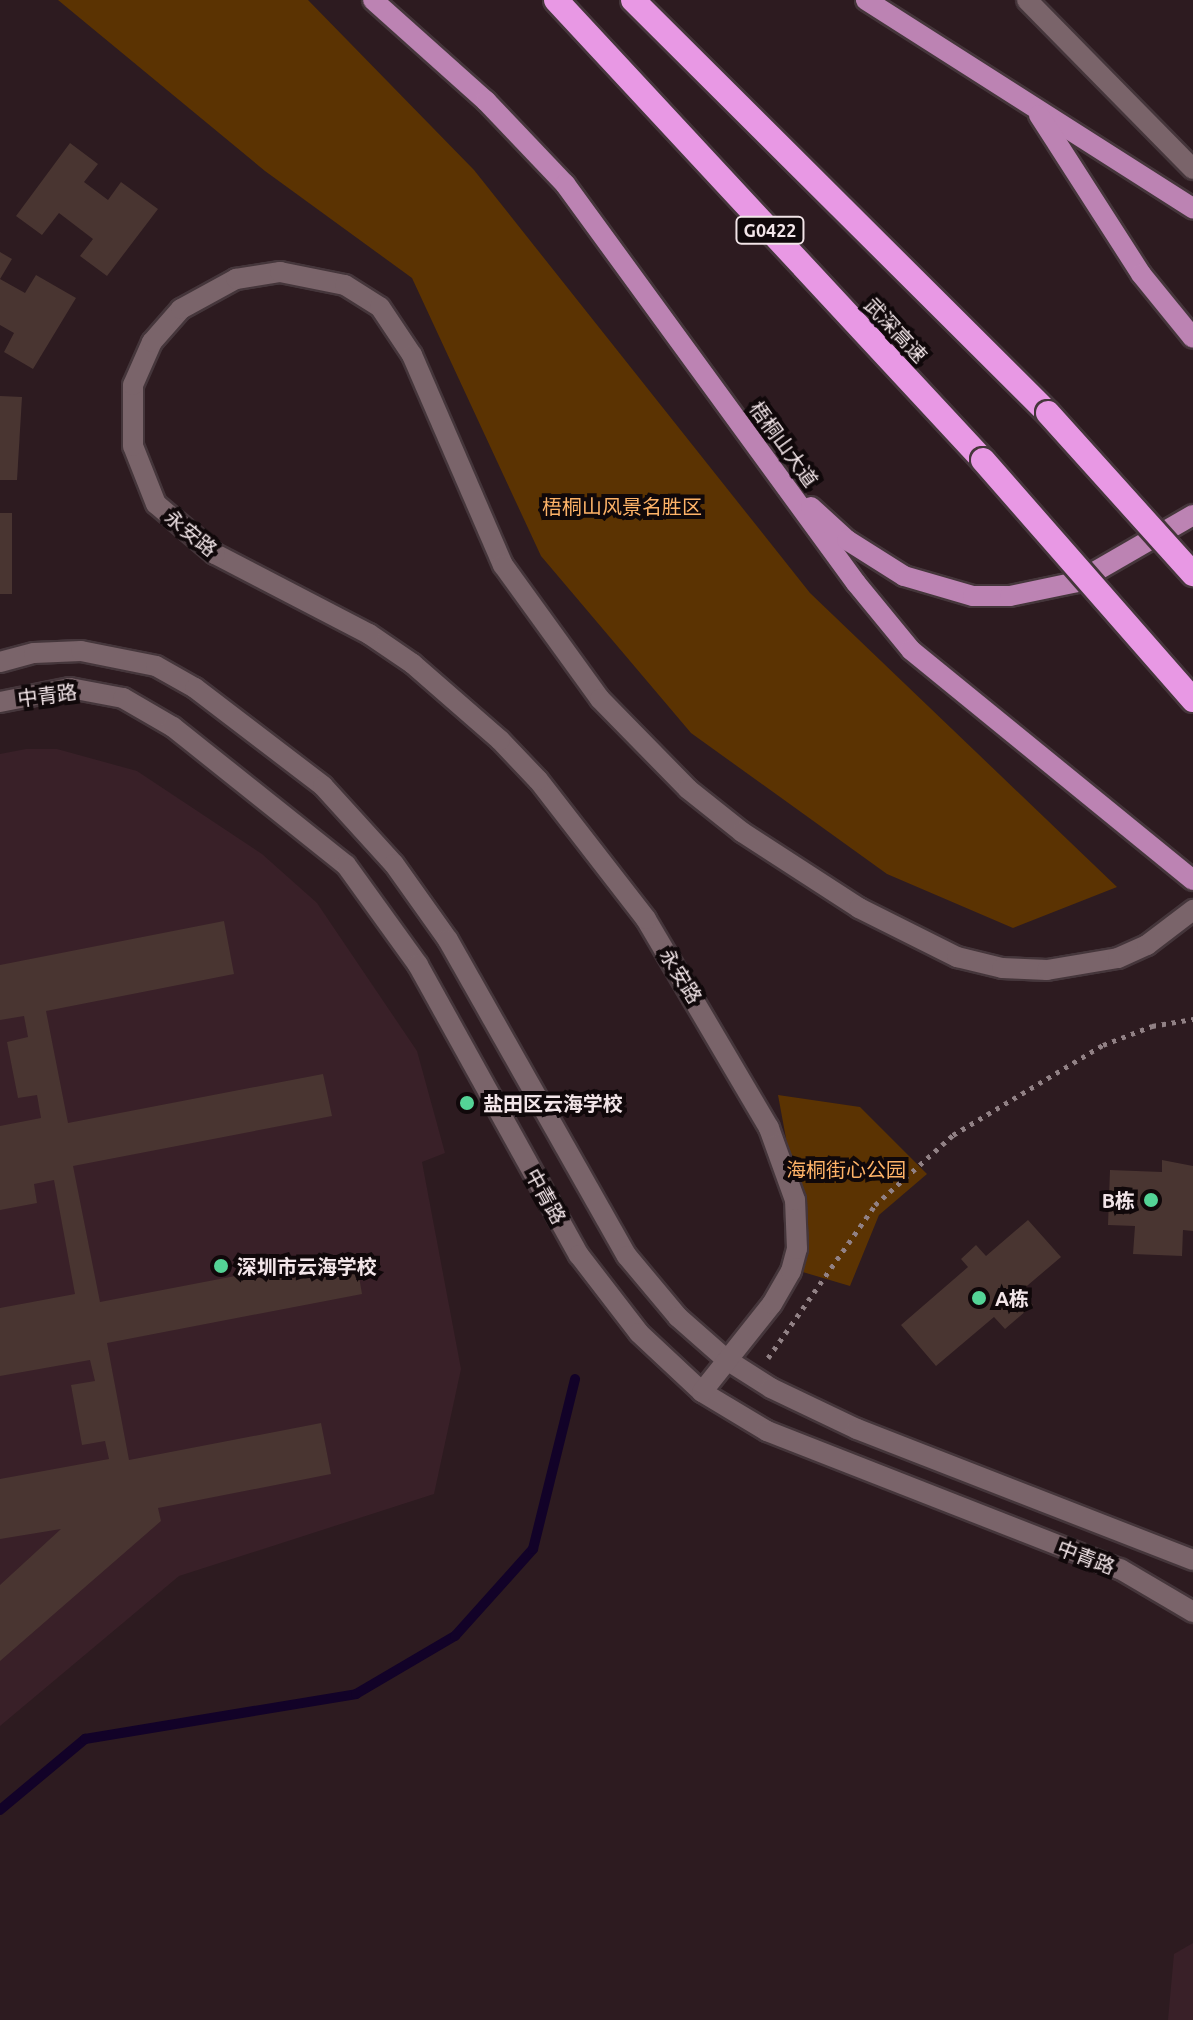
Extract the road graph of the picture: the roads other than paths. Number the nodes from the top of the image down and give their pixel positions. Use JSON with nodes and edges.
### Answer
{"nodes":[{"id":1,"x":373,"y":0,"type":"edge"},
{"id":2,"x":556,"y":0,"type":"edge"},
{"id":3,"x":633,"y":0,"type":"edge"},
{"id":4,"x":866,"y":0,"type":"edge"},
{"id":5,"x":1027,"y":0,"type":"edge"},
{"id":6,"x":1036,"y":110,"type":"junction"},
{"id":7,"x":1193,"y":169,"type":"edge"},
{"id":8,"x":1193,"y":208,"type":"edge"},
{"id":9,"x":1193,"y":338,"type":"edge"},
{"id":10,"x":779,"y":477,"type":"junction"},
{"id":11,"x":1193,"y":515,"type":"edge"},
{"id":12,"x":1193,"y":574,"type":"edge"},
{"id":13,"x":0,"y":662,"type":"edge"},
{"id":14,"x":1193,"y":700,"type":"edge"},
{"id":15,"x":0,"y":702,"type":"edge"},
{"id":16,"x":1193,"y":880,"type":"edge"},
{"id":17,"x":1193,"y":910,"type":"edge"},
{"id":18,"x":727,"y":1360,"type":"junction"},
{"id":19,"x":702,"y":1392,"type":"junction"},
{"id":20,"x":1193,"y":1560,"type":"edge"},
{"id":21,"x":1193,"y":1612,"type":"edge"}],
"edges":[{"from":1,"to":10,"type":"main road","name":"梧桐山大道"},
{"from":2,"to":14,"type":"highway","name":"武深高速","number":"G0422","bridge":true},
{"from":3,"to":12,"type":"highway","bridge":true},
{"from":4,"to":6,"type":"main road"},
{"from":5,"to":7,"type":"street"},
{"from":6,"to":8,"type":"main road"},
{"from":6,"to":9,"type":"main road"},
{"from":10,"to":11,"type":"main road"},
{"from":10,"to":16,"type":"main road","name":"梧桐山大道"},
{"from":13,"to":18,"type":"street","name":"中青路"},
{"from":15,"to":19,"type":"street","name":"中青路"},
{"from":17,"to":18,"type":"street","name":"永安路"},
{"from":18,"to":19,"type":"street","name":"永安路"},
{"from":18,"to":20,"type":"street","name":"中青路"},
{"from":19,"to":21,"type":"street","name":"中青路"}]}
